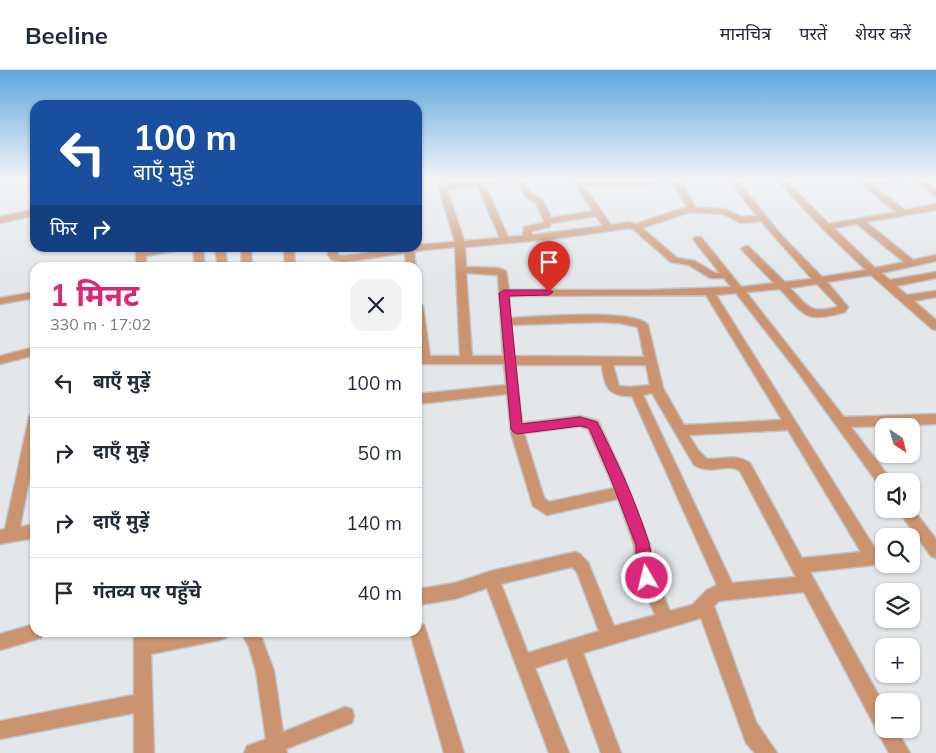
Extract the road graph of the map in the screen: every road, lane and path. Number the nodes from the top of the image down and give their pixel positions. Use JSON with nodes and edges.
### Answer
{"nodes":[{"id":1,"x":450,"y":212,"type":"edge"},
{"id":2,"x":493,"y":212,"type":"edge"},
{"id":3,"x":544,"y":212,"type":"edge"},
{"id":4,"x":682,"y":212,"type":"edge"},
{"id":5,"x":721,"y":212,"type":"edge"},
{"id":6,"x":759,"y":212,"type":"edge"},
{"id":7,"x":812,"y":212,"type":"edge"},
{"id":8,"x":902,"y":212,"type":"edge"},
{"id":9,"x":30,"y":213,"type":"edge"},
{"id":10,"x":598,"y":213,"type":"joint"},
{"id":11,"x":764,"y":218,"type":"junction"},
{"id":12,"x":0,"y":220,"type":"edge"},
{"id":13,"x":857,"y":220,"type":"junction"},
{"id":14,"x":548,"y":221,"type":"junction"},
{"id":15,"x":608,"y":227,"type":"junction"},
{"id":16,"x":636,"y":227,"type":"junction"},
{"id":17,"x":826,"y":227,"type":"junction"},
{"id":18,"x":528,"y":238,"type":"junction"},
{"id":19,"x":505,"y":240,"type":"junction"},
{"id":20,"x":698,"y":240,"type":"dead end"},
{"id":21,"x":461,"y":245,"type":"junction"},
{"id":22,"x":422,"y":247,"type":"edge"},
{"id":23,"x":746,"y":249,"type":"dead end"},
{"id":24,"x":333,"y":252,"type":"edge"},
{"id":25,"x":369,"y":252,"type":"edge"},
{"id":26,"x":936,"y":258,"type":"edge"},
{"id":27,"x":912,"y":264,"type":"junction"},
{"id":28,"x":461,"y":270,"type":"junction"},
{"id":29,"x":874,"y":272,"type":"junction"},
{"id":30,"x":726,"y":275,"type":"junction"},
{"id":31,"x":936,"y":275,"type":"edge"},
{"id":32,"x":818,"y":280,"type":"junction"},
{"id":33,"x":887,"y":284,"type":"junction"},
{"id":34,"x":782,"y":285,"type":"junction"},
{"id":35,"x":738,"y":290,"type":"junction"},
{"id":36,"x":709,"y":291,"type":"junction"},
{"id":37,"x":504,"y":293,"type":"junction"},
{"id":38,"x":936,"y":294,"type":"edge"},
{"id":39,"x":30,"y":296,"type":"edge"},
{"id":40,"x":906,"y":299,"type":"junction"},
{"id":41,"x":0,"y":301,"type":"edge"},
{"id":42,"x":936,"y":310,"type":"edge"},
{"id":43,"x":923,"y":313,"type":"junction"},
{"id":44,"x":505,"y":322,"type":"junction"},
{"id":45,"x":936,"y":326,"type":"edge"},
{"id":46,"x":30,"y":352,"type":"edge"},
{"id":47,"x":0,"y":360,"type":"edge"},
{"id":48,"x":422,"y":360,"type":"edge"},
{"id":49,"x":466,"y":360,"type":"junction"},
{"id":50,"x":510,"y":360,"type":"junction"},
{"id":51,"x":651,"y":361,"type":"junction"},
{"id":52,"x":607,"y":362,"type":"junction"},
{"id":53,"x":657,"y":388,"type":"junction"},
{"id":54,"x":513,"y":389,"type":"junction"},
{"id":55,"x":635,"y":390,"type":"junction"},
{"id":56,"x":422,"y":399,"type":"edge"},
{"id":57,"x":936,"y":419,"type":"edge"},
{"id":58,"x":841,"y":422,"type":"junction"},
{"id":59,"x":791,"y":426,"type":"junction"},
{"id":60,"x":517,"y":429,"type":"junction"},
{"id":61,"x":679,"y":430,"type":"junction"},
{"id":62,"x":30,"y":438,"type":"edge"},
{"id":63,"x":878,"y":473,"type":"edge"},
{"id":64,"x":622,"y":492,"type":"junction"},
{"id":65,"x":911,"y":518,"type":"edge"},
{"id":66,"x":30,"y":532,"type":"edge"},
{"id":67,"x":6,"y":536,"type":"edge"},
{"id":68,"x":936,"y":551,"type":"edge"},
{"id":69,"x":798,"y":566,"type":"junction"},
{"id":70,"x":491,"y":579,"type":"junction"},
{"id":71,"x":808,"y":584,"type":"junction"},
{"id":72,"x":728,"y":592,"type":"junction"},
{"id":73,"x":422,"y":596,"type":"edge"},
{"id":74,"x":705,"y":605,"type":"junction"},
{"id":75,"x":666,"y":621,"type":"junction"},
{"id":76,"x":30,"y":633,"type":"edge"},
{"id":77,"x":609,"y":636,"type":"junction"},
{"id":78,"x":171,"y":637,"type":"edge"},
{"id":79,"x":252,"y":637,"type":"edge"},
{"id":80,"x":420,"y":637,"type":"edge"},
{"id":81,"x":142,"y":640,"type":"edge"},
{"id":82,"x":0,"y":642,"type":"edge"},
{"id":83,"x":572,"y":647,"type":"junction"},
{"id":84,"x":522,"y":663,"type":"junction"},
{"id":85,"x":144,"y":702,"type":"junction"},
{"id":86,"x":875,"y":707,"type":"edge"},
{"id":87,"x":346,"y":716,"type":"dead end"},
{"id":88,"x":0,"y":730,"type":"edge"},
{"id":89,"x":891,"y":738,"type":"edge"},
{"id":90,"x":276,"y":748,"type":"edge"},
{"id":91,"x":144,"y":753,"type":"edge"},
{"id":92,"x":254,"y":753,"type":"edge"},
{"id":93,"x":454,"y":753,"type":"edge"},
{"id":94,"x":558,"y":753,"type":"edge"},
{"id":95,"x":611,"y":753,"type":"edge"},
{"id":96,"x":767,"y":753,"type":"edge"},
{"id":97,"x":900,"y":753,"type":"edge"}],
"edges":[{"from":1,"to":21,"type":"street"},
{"from":2,"to":19,"type":"street"},
{"from":3,"to":14,"type":"street"},
{"from":4,"to":16,"type":"street"},
{"from":5,"to":11,"type":"street"},
{"from":6,"to":11,"type":"street"},
{"from":7,"to":17,"type":"street"},
{"from":8,"to":13,"type":"street"},
{"from":9,"to":12,"type":"street"},
{"from":10,"to":14,"type":"street"},
{"from":10,"to":15,"type":"street"},
{"from":11,"to":32,"type":"street"},
{"from":13,"to":17,"type":"street"},
{"from":13,"to":27,"type":"street"},
{"from":14,"to":18,"type":"street"},
{"from":15,"to":16,"type":"street"},
{"from":15,"to":18,"type":"street"},
{"from":16,"to":30,"type":"street"},
{"from":17,"to":29,"type":"street"},
{"from":18,"to":19,"type":"street"},
{"from":19,"to":21,"type":"street"},
{"from":20,"to":30,"type":"street"},
{"from":21,"to":22,"type":"street"},
{"from":21,"to":28,"type":"street"},
{"from":23,"to":34,"type":"street"},
{"from":24,"to":25,"type":"street"},
{"from":26,"to":27,"type":"street"},
{"from":27,"to":29,"type":"street"},
{"from":28,"to":37,"type":"street"},
{"from":28,"to":49,"type":"street"},
{"from":29,"to":32,"type":"street"},
{"from":29,"to":33,"type":"street"},
{"from":30,"to":35,"type":"street"},
{"from":31,"to":33,"type":"street"},
{"from":32,"to":34,"type":"street"},
{"from":32,"to":34,"type":"street"},
{"from":33,"to":40,"type":"street"},
{"from":34,"to":35,"type":"street"},
{"from":35,"to":36,"type":"street"},
{"from":35,"to":58,"type":"street"},
{"from":36,"to":37,"type":"street"},
{"from":36,"to":59,"type":"street"},
{"from":37,"to":44,"type":"street"},
{"from":38,"to":40,"type":"street"},
{"from":39,"to":41,"type":"street"},
{"from":40,"to":43,"type":"street"},
{"from":42,"to":43,"type":"street"},
{"from":43,"to":45,"type":"street"},
{"from":44,"to":50,"type":"street"},
{"from":44,"to":51,"type":"street"},
{"from":46,"to":47,"type":"street"},
{"from":48,"to":49,"type":"street"},
{"from":49,"to":50,"type":"street"},
{"from":50,"to":52,"type":"street"},
{"from":50,"to":54,"type":"street"},
{"from":51,"to":52,"type":"street"},
{"from":51,"to":53,"type":"street"},
{"from":52,"to":55,"type":"street"},
{"from":53,"to":55,"type":"street"},
{"from":53,"to":61,"type":"street"},
{"from":54,"to":56,"type":"street"},
{"from":54,"to":60,"type":"street"},
{"from":55,"to":72,"type":"street"},
{"from":57,"to":58,"type":"street"},
{"from":58,"to":63,"type":"street"},
{"from":59,"to":61,"type":"street"},
{"from":59,"to":69,"type":"street"},
{"from":60,"to":64,"type":"street"},
{"from":60,"to":64,"type":"street"},
{"from":61,"to":69,"type":"street"},
{"from":62,"to":67,"type":"street"},
{"from":64,"to":75,"type":"street"},
{"from":65,"to":68,"type":"street"},
{"from":66,"to":67,"type":"street"},
{"from":69,"to":71,"type":"street"},
{"from":70,"to":73,"type":"street"},
{"from":70,"to":77,"type":"street"},
{"from":70,"to":84,"type":"street"},
{"from":71,"to":72,"type":"street"},
{"from":71,"to":86,"type":"street"},
{"from":72,"to":74,"type":"street"},
{"from":74,"to":75,"type":"street"},
{"from":74,"to":96,"type":"street"},
{"from":75,"to":77,"type":"street"},
{"from":76,"to":82,"type":"street"},
{"from":77,"to":83,"type":"street"},
{"from":78,"to":81,"type":"street"},
{"from":79,"to":90,"type":"street"},
{"from":80,"to":93,"type":"street"},
{"from":81,"to":85,"type":"street"},
{"from":83,"to":84,"type":"street"},
{"from":83,"to":95,"type":"street"},
{"from":84,"to":94,"type":"street"},
{"from":85,"to":88,"type":"street"},
{"from":85,"to":91,"type":"street"},
{"from":87,"to":90,"type":"street"},
{"from":89,"to":97,"type":"street"},
{"from":90,"to":92,"type":"street"}]}
